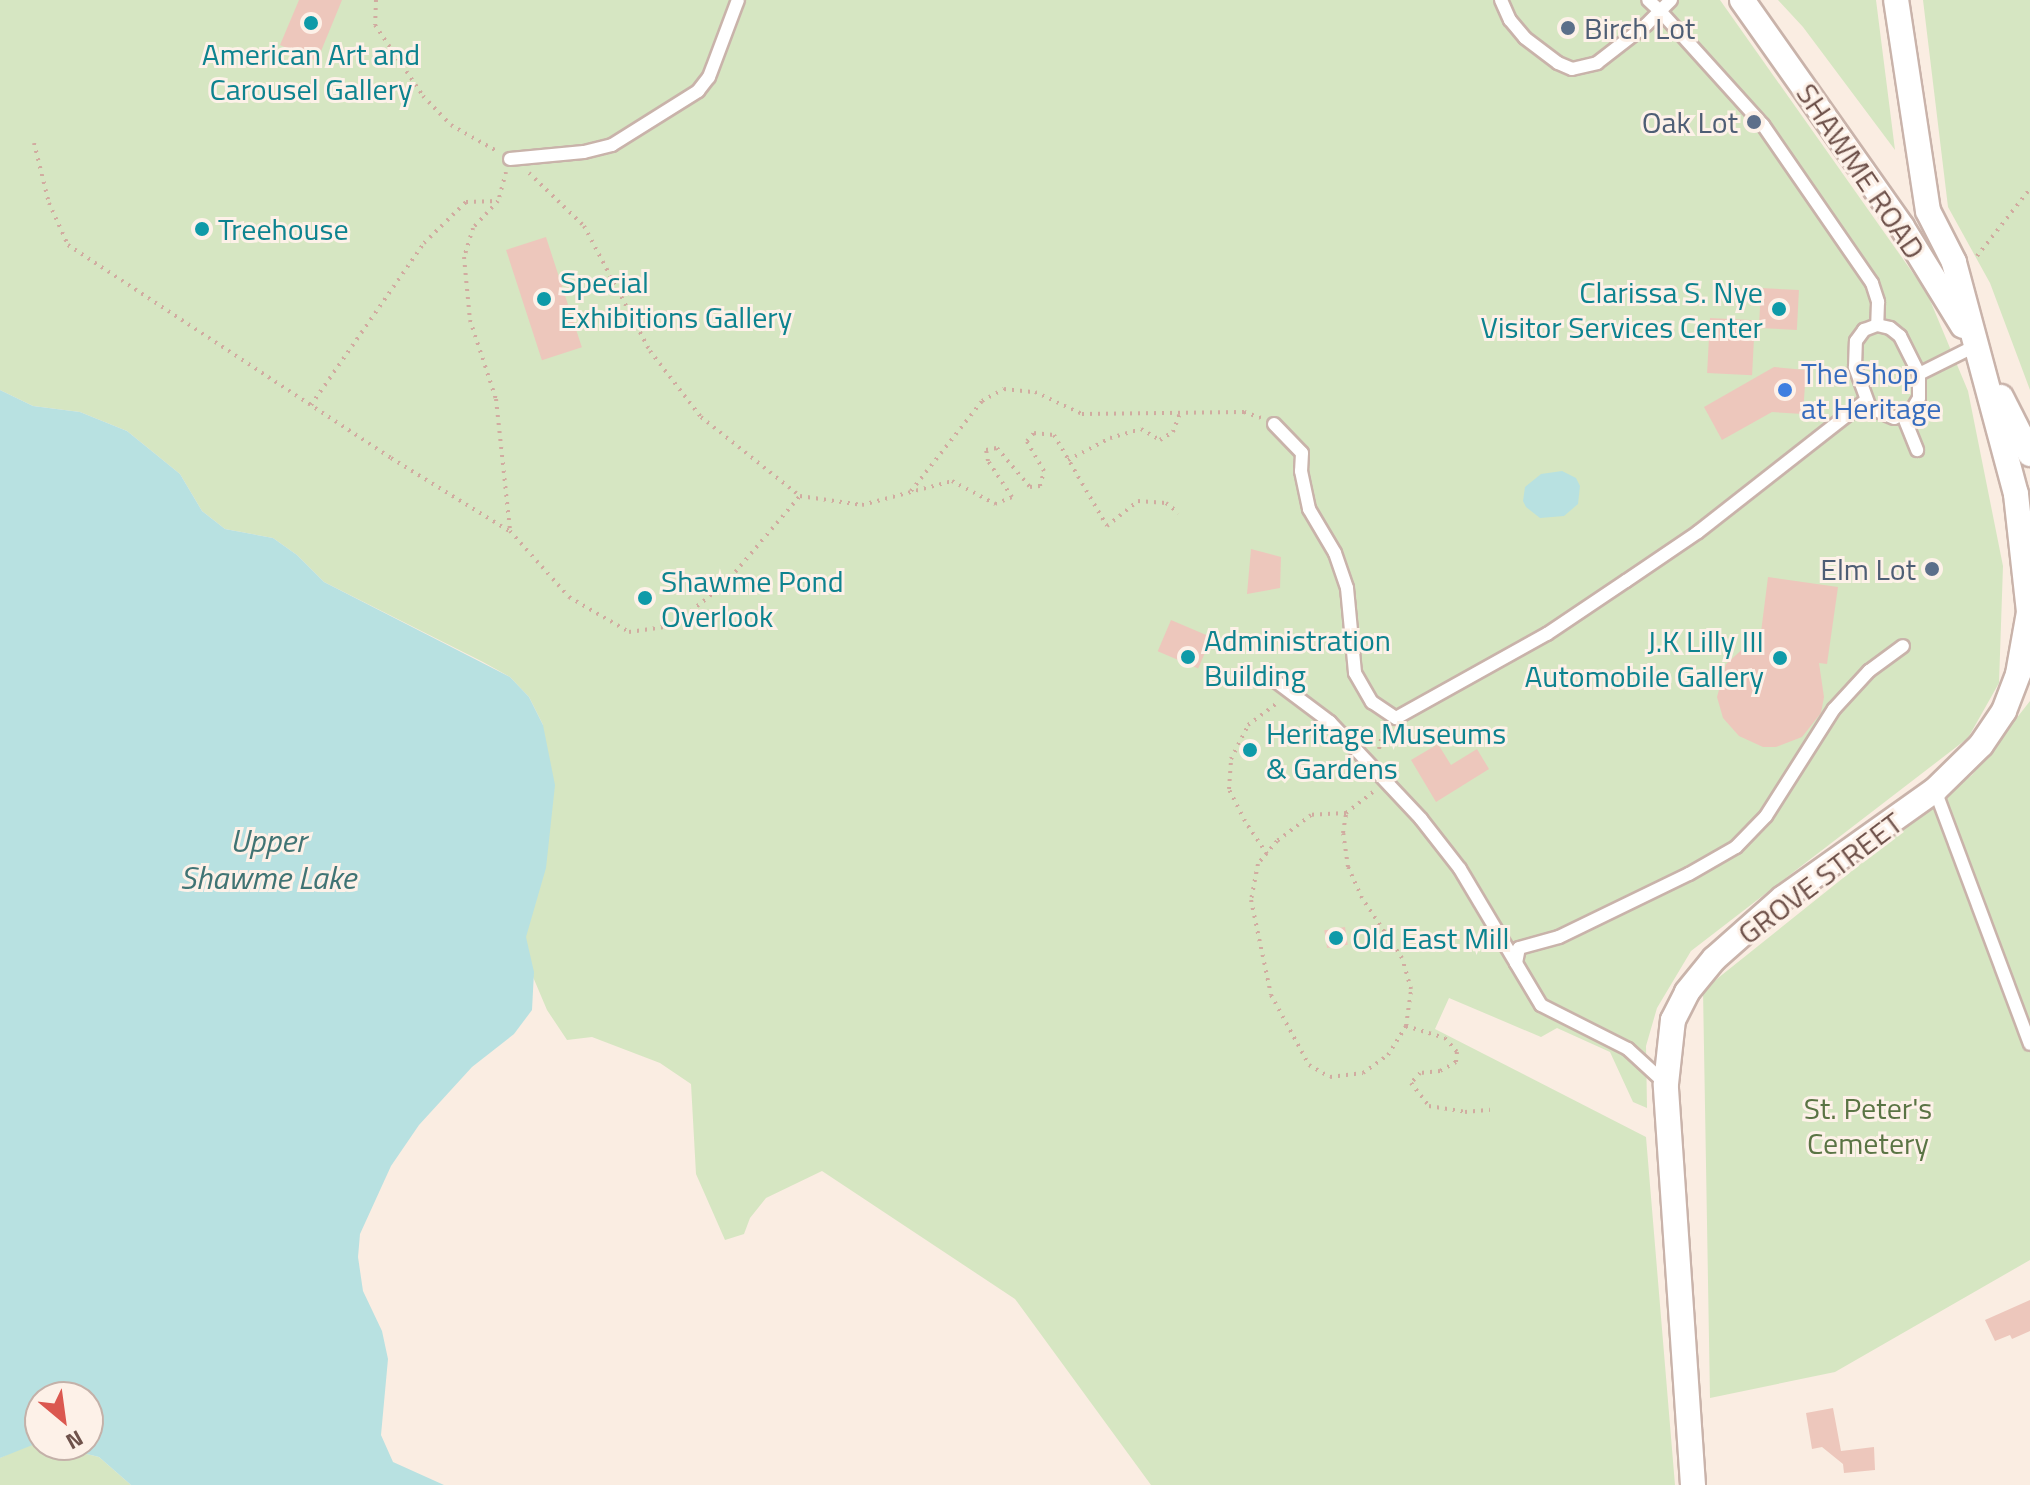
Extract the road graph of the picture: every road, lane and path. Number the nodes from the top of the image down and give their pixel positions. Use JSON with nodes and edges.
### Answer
{"nodes":[{"id":1,"x":376,"y":0,"type":"edge"},
{"id":2,"x":738,"y":0,"type":"edge"},
{"id":3,"x":1501,"y":0,"type":"edge"},
{"id":4,"x":1648,"y":0,"type":"edge"},
{"id":5,"x":1671,"y":0,"type":"edge"},
{"id":6,"x":1742,"y":0,"type":"edge"},
{"id":7,"x":1896,"y":0,"type":"edge"},
{"id":8,"x":1660,"y":11,"type":"junction"},
{"id":9,"x":34,"y":143,"type":"dead end"},
{"id":10,"x":510,"y":159,"type":"junction"},
{"id":11,"x":2030,"y":189,"type":"edge"},
{"id":12,"x":498,"y":201,"type":"junction"},
{"id":13,"x":1959,"y":283,"type":"junction"},
{"id":14,"x":1877,"y":325,"type":"junction"},
{"id":15,"x":1975,"y":346,"type":"junction"},
{"id":16,"x":1919,"y":374,"type":"junction"},
{"id":17,"x":1865,"y":401,"type":"junction"},
{"id":18,"x":311,"y":405,"type":"junction"},
{"id":19,"x":1180,"y":413,"type":"junction"},
{"id":20,"x":1903,"y":415,"type":"junction"},
{"id":21,"x":1274,"y":424,"type":"joint"},
{"id":22,"x":1917,"y":450,"type":"dead end"},
{"id":23,"x":2030,"y":454,"type":"edge"},
{"id":24,"x":1068,"y":460,"type":"junction"},
{"id":25,"x":911,"y":492,"type":"junction"},
{"id":26,"x":800,"y":496,"type":"junction"},
{"id":27,"x":1179,"y":513,"type":"dead end"},
{"id":28,"x":510,"y":531,"type":"junction"},
{"id":29,"x":1903,"y":646,"type":"dead end"},
{"id":30,"x":1274,"y":680,"type":"dead end"},
{"id":31,"x":1298,"y":697,"type":"junction"},
{"id":32,"x":1387,"y":712,"type":"junction"},
{"id":33,"x":1375,"y":767,"type":"junction"},
{"id":34,"x":1935,"y":790,"type":"junction"},
{"id":35,"x":1346,"y":813,"type":"junction"},
{"id":36,"x":1267,"y":854,"type":"junction"},
{"id":37,"x":1516,"y":963,"type":"junction"},
{"id":38,"x":1406,"y":1026,"type":"junction"},
{"id":39,"x":2030,"y":1044,"type":"edge"},
{"id":40,"x":1666,"y":1084,"type":"junction"},
{"id":41,"x":1490,"y":1110,"type":"dead end"},
{"id":42,"x":1693,"y":1485,"type":"edge"}],
"edges":[{"from":1,"to":10,"type":"path"},
{"from":2,"to":10,"type":"lane"},
{"from":3,"to":8,"type":"lane"},
{"from":4,"to":8,"type":"lane"},
{"from":5,"to":8,"type":"lane"},
{"from":6,"to":15,"type":"street","name":"SHAWME ROAD"},
{"from":7,"to":13,"type":"street"},
{"from":8,"to":14,"type":"lane"},
{"from":9,"to":18,"type":"path"},
{"from":10,"to":12,"type":"path"},
{"from":10,"to":26,"type":"path"},
{"from":11,"to":13,"type":"path"},
{"from":12,"to":18,"type":"path"},
{"from":12,"to":28,"type":"path"},
{"from":13,"to":15,"type":"street"},
{"from":14,"to":16,"type":"lane"},
{"from":14,"to":17,"type":"lane"},
{"from":15,"to":16,"type":"lane"},
{"from":15,"to":23,"type":"street"},
{"from":15,"to":34,"type":"street","name":"GROVE STREET"},
{"from":16,"to":20,"type":"lane"},
{"from":17,"to":20,"type":"lane"},
{"from":17,"to":32,"type":"lane"},
{"from":18,"to":28,"type":"path"},
{"from":19,"to":21,"type":"path"},
{"from":19,"to":24,"type":"path"},
{"from":19,"to":25,"type":"path"},
{"from":20,"to":22,"type":"lane"},
{"from":21,"to":32,"type":"lane"},
{"from":24,"to":25,"type":"path"},
{"from":24,"to":27,"type":"path"},
{"from":25,"to":26,"type":"path"},
{"from":26,"to":28,"type":"path"},
{"from":29,"to":37,"type":"lane"},
{"from":30,"to":31,"type":"lane"},
{"from":31,"to":33,"type":"lane"},
{"from":31,"to":36,"type":"path"},
{"from":32,"to":33,"type":"path"},
{"from":33,"to":35,"type":"path"},
{"from":33,"to":37,"type":"lane"},
{"from":34,"to":39,"type":"lane"},
{"from":34,"to":40,"type":"street","name":"GROVE STREET"},
{"from":35,"to":36,"type":"path"},
{"from":35,"to":38,"type":"path"},
{"from":36,"to":38,"type":"path"},
{"from":37,"to":40,"type":"lane"},
{"from":38,"to":41,"type":"path"},
{"from":40,"to":42,"type":"street","name":"GROVE STREET"}]}
